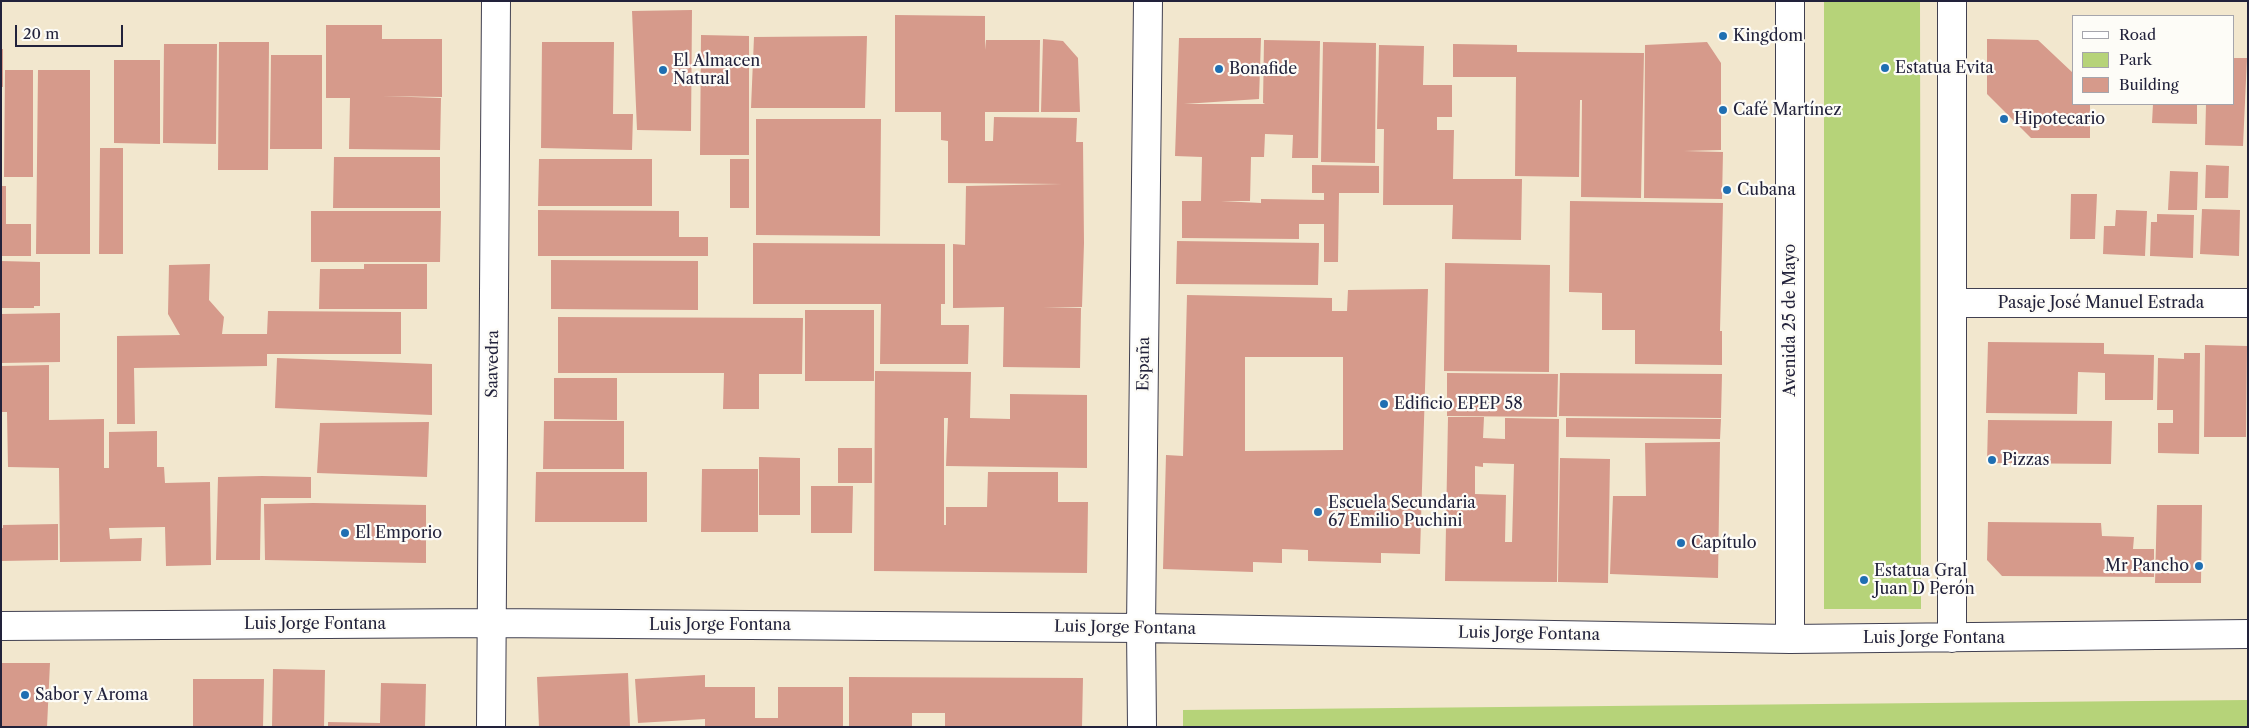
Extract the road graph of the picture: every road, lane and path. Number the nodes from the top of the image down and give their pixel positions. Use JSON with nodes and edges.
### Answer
{"nodes":[{"id":1,"x":496,"y":1,"type":"edge"},
{"id":2,"x":1148,"y":1,"type":"edge"},
{"id":3,"x":1790,"y":1,"type":"edge"},
{"id":4,"x":1952,"y":1,"type":"edge"},
{"id":5,"x":1953,"y":303,"type":"junction"},
{"id":6,"x":2248,"y":303,"type":"edge"},
{"id":7,"x":490,"y":624,"type":"junction"},
{"id":8,"x":1,"y":626,"type":"edge"},
{"id":9,"x":1141,"y":628,"type":"junction"},
{"id":10,"x":2248,"y":634,"type":"edge"},
{"id":11,"x":1952,"y":638,"type":"junction"},
{"id":12,"x":1790,"y":639,"type":"junction"},
{"id":13,"x":491,"y":727,"type":"edge"},
{"id":14,"x":1142,"y":727,"type":"edge"}],
"edges":[{"from":1,"to":7,"type":"street","name":"Saavedra"},
{"from":2,"to":9,"type":"street","name":"España"},
{"from":3,"to":12,"type":"street","name":"Avenida 25 de Mayo"},
{"from":4,"to":5,"type":"street"},
{"from":5,"to":6,"type":"street","name":"Pasaje José Manuel Estrada"},
{"from":5,"to":11,"type":"street"},
{"from":7,"to":8,"type":"street","name":"Luis Jorge Fontana"},
{"from":7,"to":9,"type":"street","name":"Luis Jorge Fontana"},
{"from":7,"to":13,"type":"street","name":"Saavedra"},
{"from":9,"to":12,"type":"street","name":"Luis Jorge Fontana"},
{"from":9,"to":14,"type":"street","name":"España"},
{"from":10,"to":11,"type":"street","name":"Luis Jorge Fontana"},
{"from":11,"to":12,"type":"street","name":"Luis Jorge Fontana"}]}
